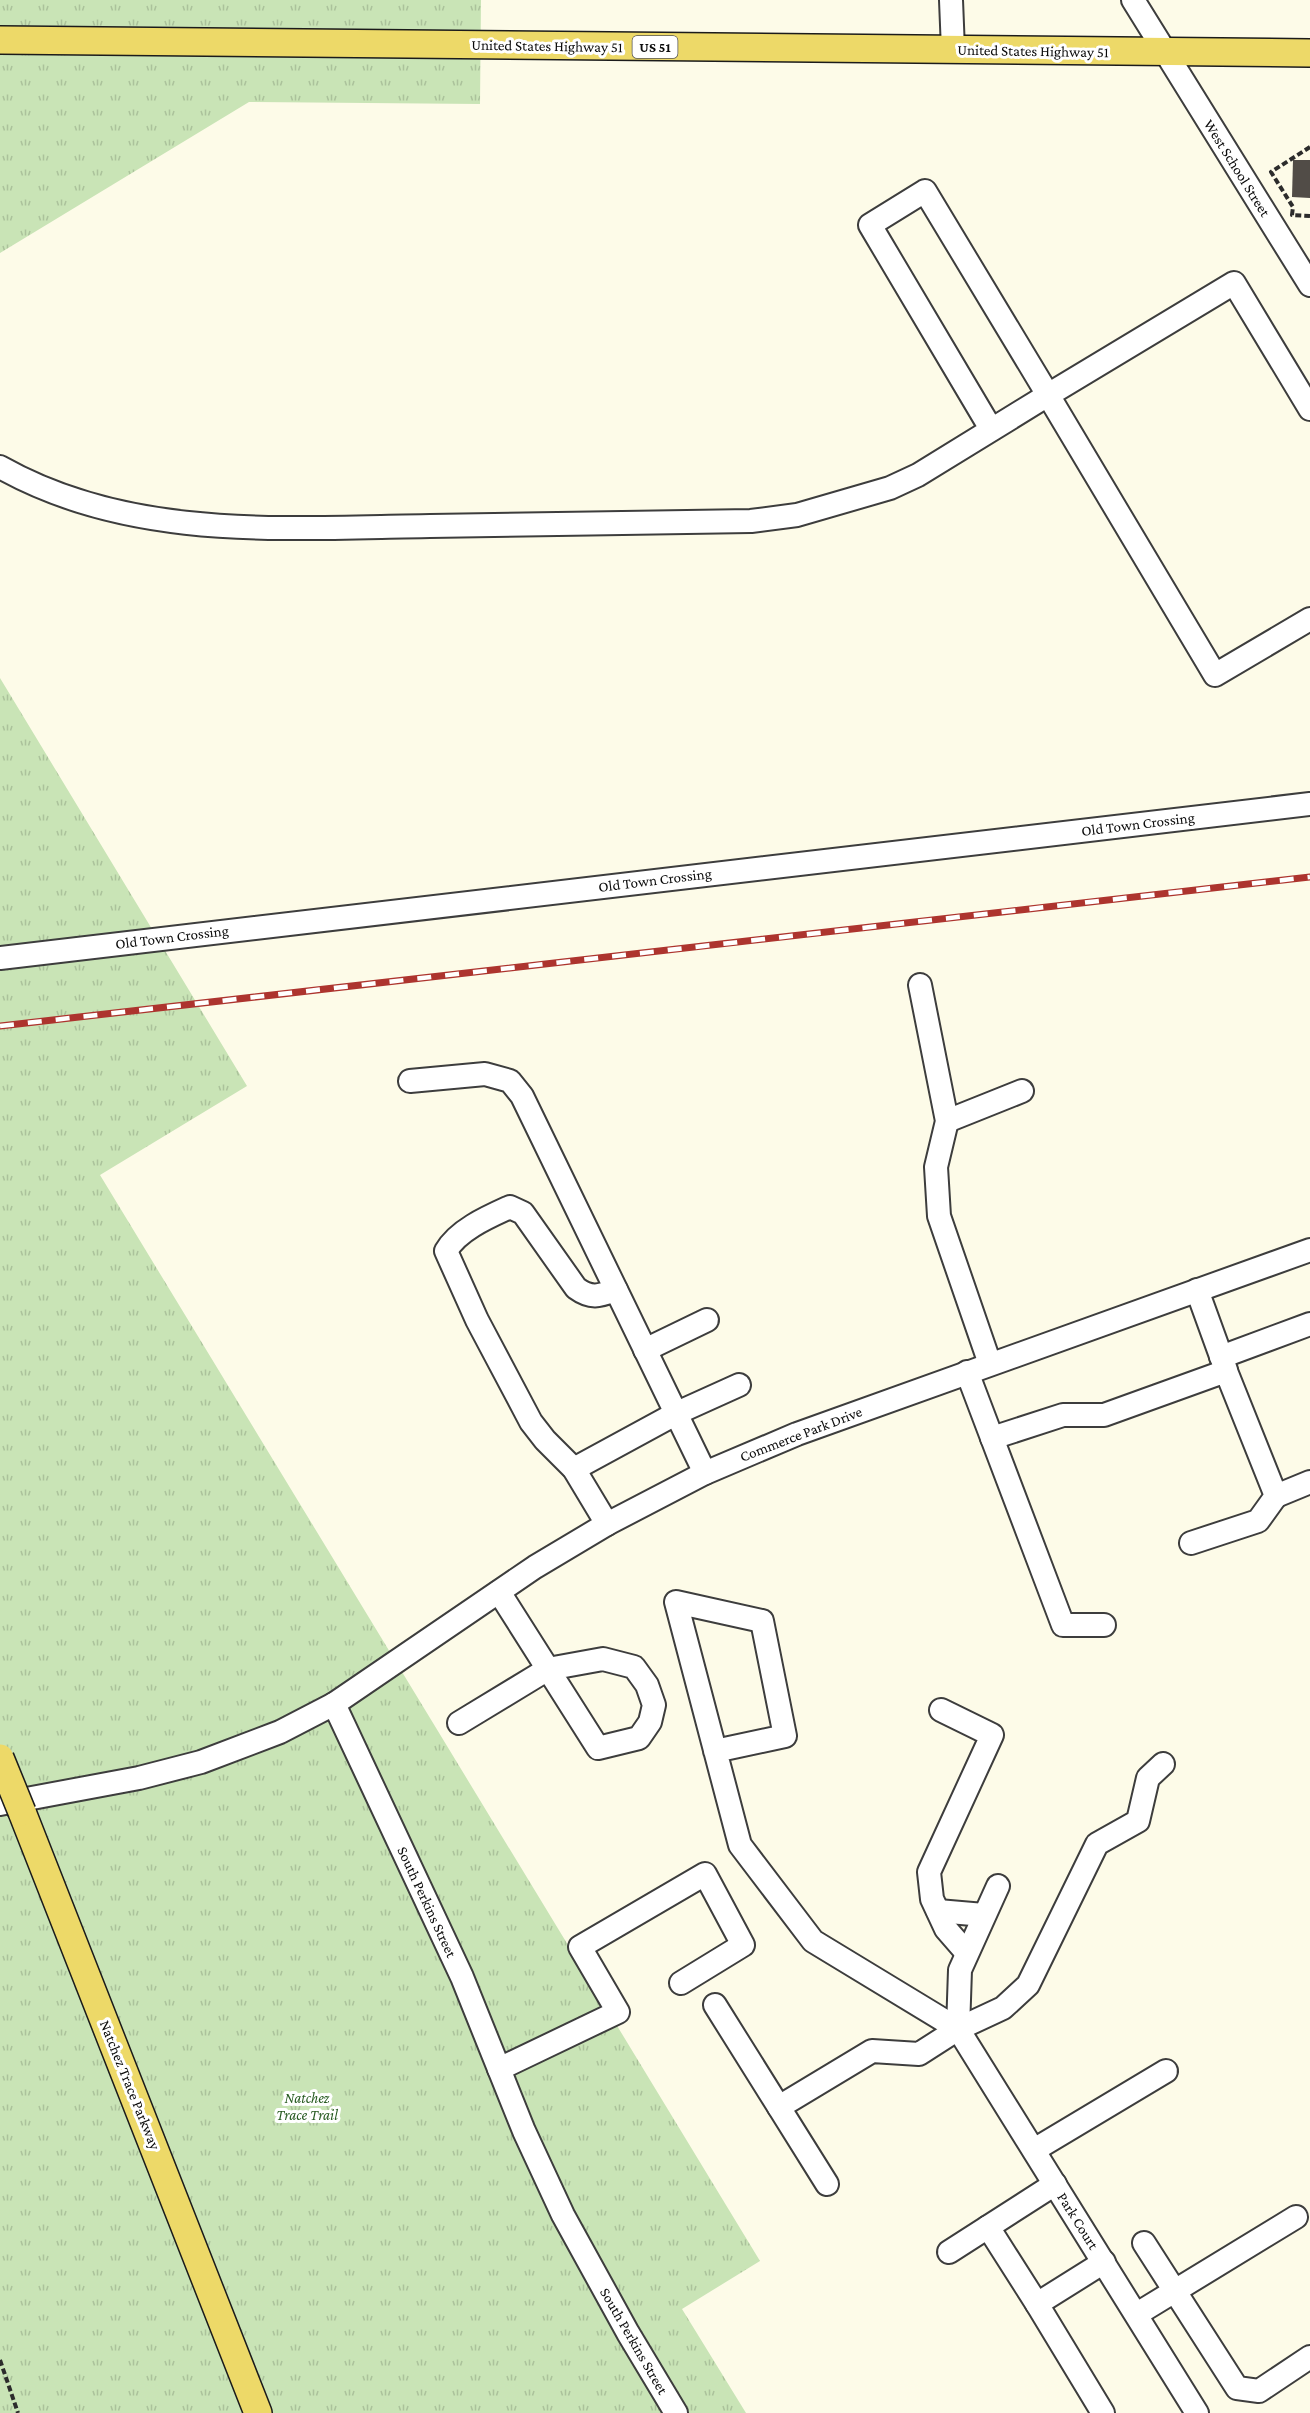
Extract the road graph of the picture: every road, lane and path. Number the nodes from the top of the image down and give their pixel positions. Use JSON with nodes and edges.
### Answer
{"nodes":[{"id":1,"x":951,"y":0,"type":"edge"},
{"id":2,"x":1133,"y":0,"type":"edge"},
{"id":3,"x":0,"y":40,"type":"edge"},
{"id":4,"x":953,"y":50,"type":"junction"},
{"id":5,"x":1165,"y":52,"type":"junction"},
{"id":6,"x":1310,"y":53,"type":"edge"},
{"id":7,"x":1310,"y":147,"type":"edge"},
{"id":8,"x":1310,"y":216,"type":"edge"},
{"id":9,"x":1302,"y":255,"type":"edge"},
{"id":10,"x":1310,"y":285,"type":"edge"},
{"id":11,"x":1048,"y":395,"type":"junction"},
{"id":12,"x":1310,"y":409,"type":"edge"},
{"id":13,"x":991,"y":429,"type":"junction"},
{"id":14,"x":0,"y":467,"type":"edge"},
{"id":15,"x":1310,"y":619,"type":"edge"},
{"id":16,"x":1310,"y":804,"type":"edge"},
{"id":17,"x":0,"y":958,"type":"edge"},
{"id":18,"x":920,"y":985,"type":"dead end"},
{"id":19,"x":410,"y":1081,"type":"dead end"},
{"id":20,"x":1022,"y":1091,"type":"dead end"},
{"id":21,"x":947,"y":1121,"type":"junction"},
{"id":22,"x":1310,"y":1250,"type":"edge"},
{"id":23,"x":616,"y":1290,"type":"junction"},
{"id":24,"x":1197,"y":1290,"type":"junction"},
{"id":25,"x":707,"y":1320,"type":"dead end"},
{"id":26,"x":1310,"y":1324,"type":"edge"},
{"id":27,"x":645,"y":1350,"type":"junction"},
{"id":28,"x":990,"y":1364,"type":"junction"},
{"id":29,"x":1224,"y":1364,"type":"junction"},
{"id":30,"x":967,"y":1372,"type":"junction"},
{"id":31,"x":739,"y":1385,"type":"dead end"},
{"id":32,"x":677,"y":1413,"type":"junction"},
{"id":33,"x":992,"y":1438,"type":"junction"},
{"id":34,"x":574,"y":1469,"type":"junction"},
{"id":35,"x":705,"y":1473,"type":"junction"},
{"id":36,"x":1310,"y":1482,"type":"edge"},
{"id":37,"x":1276,"y":1496,"type":"junction"},
{"id":38,"x":607,"y":1524,"type":"junction"},
{"id":39,"x":1191,"y":1543,"type":"dead end"},
{"id":40,"x":499,"y":1592,"type":"junction"},
{"id":41,"x":1104,"y":1624,"type":"dead end"},
{"id":42,"x":548,"y":1669,"type":"junction"},
{"id":43,"x":334,"y":1704,"type":"junction"},
{"id":44,"x":941,"y":1710,"type":"dead end"},
{"id":45,"x":459,"y":1723,"type":"dead end"},
{"id":46,"x":715,"y":1751,"type":"junction"},
{"id":47,"x":0,"y":1758,"type":"edge"},
{"id":48,"x":1163,"y":1764,"type":"dead end"},
{"id":49,"x":11,"y":1808,"type":"edge"},
{"id":50,"x":998,"y":1886,"type":"dead end"},
{"id":51,"x":938,"y":1911,"type":"junction"},
{"id":52,"x":984,"y":1915,"type":"junction"},
{"id":53,"x":966,"y":1952,"type":"junction"},
{"id":54,"x":681,"y":1983,"type":"dead end"},
{"id":55,"x":716,"y":2005,"type":"dead end"},
{"id":56,"x":958,"y":2029,"type":"junction"},
{"id":57,"x":499,"y":2069,"type":"junction"},
{"id":58,"x":1166,"y":2071,"type":"dead end"},
{"id":59,"x":779,"y":2107,"type":"junction"},
{"id":60,"x":1034,"y":2150,"type":"junction"},
{"id":61,"x":827,"y":2184,"type":"dead end"},
{"id":62,"x":1055,"y":2184,"type":"junction"},
{"id":63,"x":1296,"y":2217,"type":"dead end"},
{"id":64,"x":988,"y":2226,"type":"junction"},
{"id":65,"x":1144,"y":2242,"type":"dead end"},
{"id":66,"x":949,"y":2252,"type":"dead end"},
{"id":67,"x":1104,"y":2262,"type":"junction"},
{"id":68,"x":1175,"y":2290,"type":"junction"},
{"id":69,"x":1037,"y":2304,"type":"junction"},
{"id":70,"x":1137,"y":2314,"type":"junction"},
{"id":71,"x":1310,"y":2357,"type":"edge"},
{"id":72,"x":0,"y":2360,"type":"edge"},
{"id":73,"x":18,"y":2413,"type":"edge"},
{"id":74,"x":258,"y":2413,"type":"edge"},
{"id":75,"x":676,"y":2413,"type":"edge"},
{"id":76,"x":1103,"y":2413,"type":"edge"},
{"id":77,"x":1197,"y":2413,"type":"edge"}],
"edges":[{"from":1,"to":4,"type":"street"},
{"from":2,"to":5,"type":"street","name":"West School Street"},
{"from":3,"to":4,"type":"main road","name":"United States Highway 51","number":"US 51"},
{"from":4,"to":5,"type":"main road","name":"United States Highway 51","number":"US 51"},
{"from":5,"to":6,"type":"main road","name":"United States Highway 51","number":"US 51"},
{"from":5,"to":9,"type":"street","name":"West School Street"},
{"from":7,"to":8,"type":"path"},
{"from":9,"to":10,"type":"street","name":"West School Street"},
{"from":11,"to":12,"type":"street"},
{"from":11,"to":13,"type":"street"},
{"from":11,"to":13,"type":"street"},
{"from":11,"to":15,"type":"street"},
{"from":13,"to":14,"type":"street"},
{"from":16,"to":17,"type":"street","name":"Old Town Crossing"},
{"from":18,"to":21,"type":"street"},
{"from":19,"to":23,"type":"street"},
{"from":20,"to":21,"type":"street"},
{"from":21,"to":28,"type":"street"},
{"from":22,"to":24,"type":"street","name":"Commerce Park Drive"},
{"from":23,"to":27,"type":"street"},
{"from":23,"to":34,"type":"street"},
{"from":24,"to":28,"type":"street","name":"Commerce Park Drive"},
{"from":24,"to":29,"type":"street"},
{"from":25,"to":27,"type":"street"},
{"from":26,"to":29,"type":"street"},
{"from":27,"to":32,"type":"street"},
{"from":28,"to":30,"type":"street","name":"Commerce Park Drive"},
{"from":29,"to":33,"type":"street"},
{"from":29,"to":37,"type":"street"},
{"from":30,"to":33,"type":"street"},
{"from":30,"to":35,"type":"street","name":"Commerce Park Drive"},
{"from":31,"to":32,"type":"street"},
{"from":32,"to":34,"type":"street"},
{"from":32,"to":35,"type":"street"},
{"from":33,"to":41,"type":"street"},
{"from":34,"to":38,"type":"street"},
{"from":35,"to":38,"type":"street","name":"Commerce Park Drive"},
{"from":36,"to":37,"type":"street"},
{"from":37,"to":39,"type":"street"},
{"from":38,"to":40,"type":"street","name":"Commerce Park Drive"},
{"from":40,"to":42,"type":"street"},
{"from":40,"to":43,"type":"street","name":"Commerce Park Drive"},
{"from":42,"to":42,"type":"street"},
{"from":42,"to":45,"type":"street"},
{"from":43,"to":49,"type":"street"},
{"from":43,"to":57,"type":"street","name":"South Perkins Street"},
{"from":44,"to":51,"type":"street"},
{"from":46,"to":46,"type":"street"},
{"from":46,"to":56,"type":"street"},
{"from":47,"to":49,"type":"main road","name":"Natchez Trace Parkway","bridge":true},
{"from":48,"to":56,"type":"street"},
{"from":49,"to":74,"type":"main road","name":"Natchez Trace Parkway"},
{"from":50,"to":52,"type":"street"},
{"from":51,"to":52,"type":"street"},
{"from":51,"to":53,"type":"street"},
{"from":52,"to":53,"type":"street"},
{"from":53,"to":56,"type":"street"},
{"from":54,"to":57,"type":"street"},
{"from":55,"to":59,"type":"street"},
{"from":56,"to":59,"type":"street"},
{"from":56,"to":60,"type":"street","name":"Park Court"},
{"from":57,"to":75,"type":"street","name":"South Perkins Street"},
{"from":58,"to":60,"type":"street"},
{"from":59,"to":61,"type":"street"},
{"from":60,"to":62,"type":"street","name":"Park Court"},
{"from":62,"to":64,"type":"street"},
{"from":62,"to":67,"type":"street","name":"Park Court"},
{"from":63,"to":68,"type":"street"},
{"from":64,"to":66,"type":"street"},
{"from":64,"to":69,"type":"street"},
{"from":65,"to":68,"type":"street"},
{"from":67,"to":69,"type":"street"},
{"from":67,"to":70,"type":"street","name":"Park Court"},
{"from":68,"to":70,"type":"street"},
{"from":68,"to":71,"type":"street"},
{"from":69,"to":76,"type":"street"},
{"from":70,"to":77,"type":"street","name":"Park Court"},
{"from":72,"to":73,"type":"path"}]}
